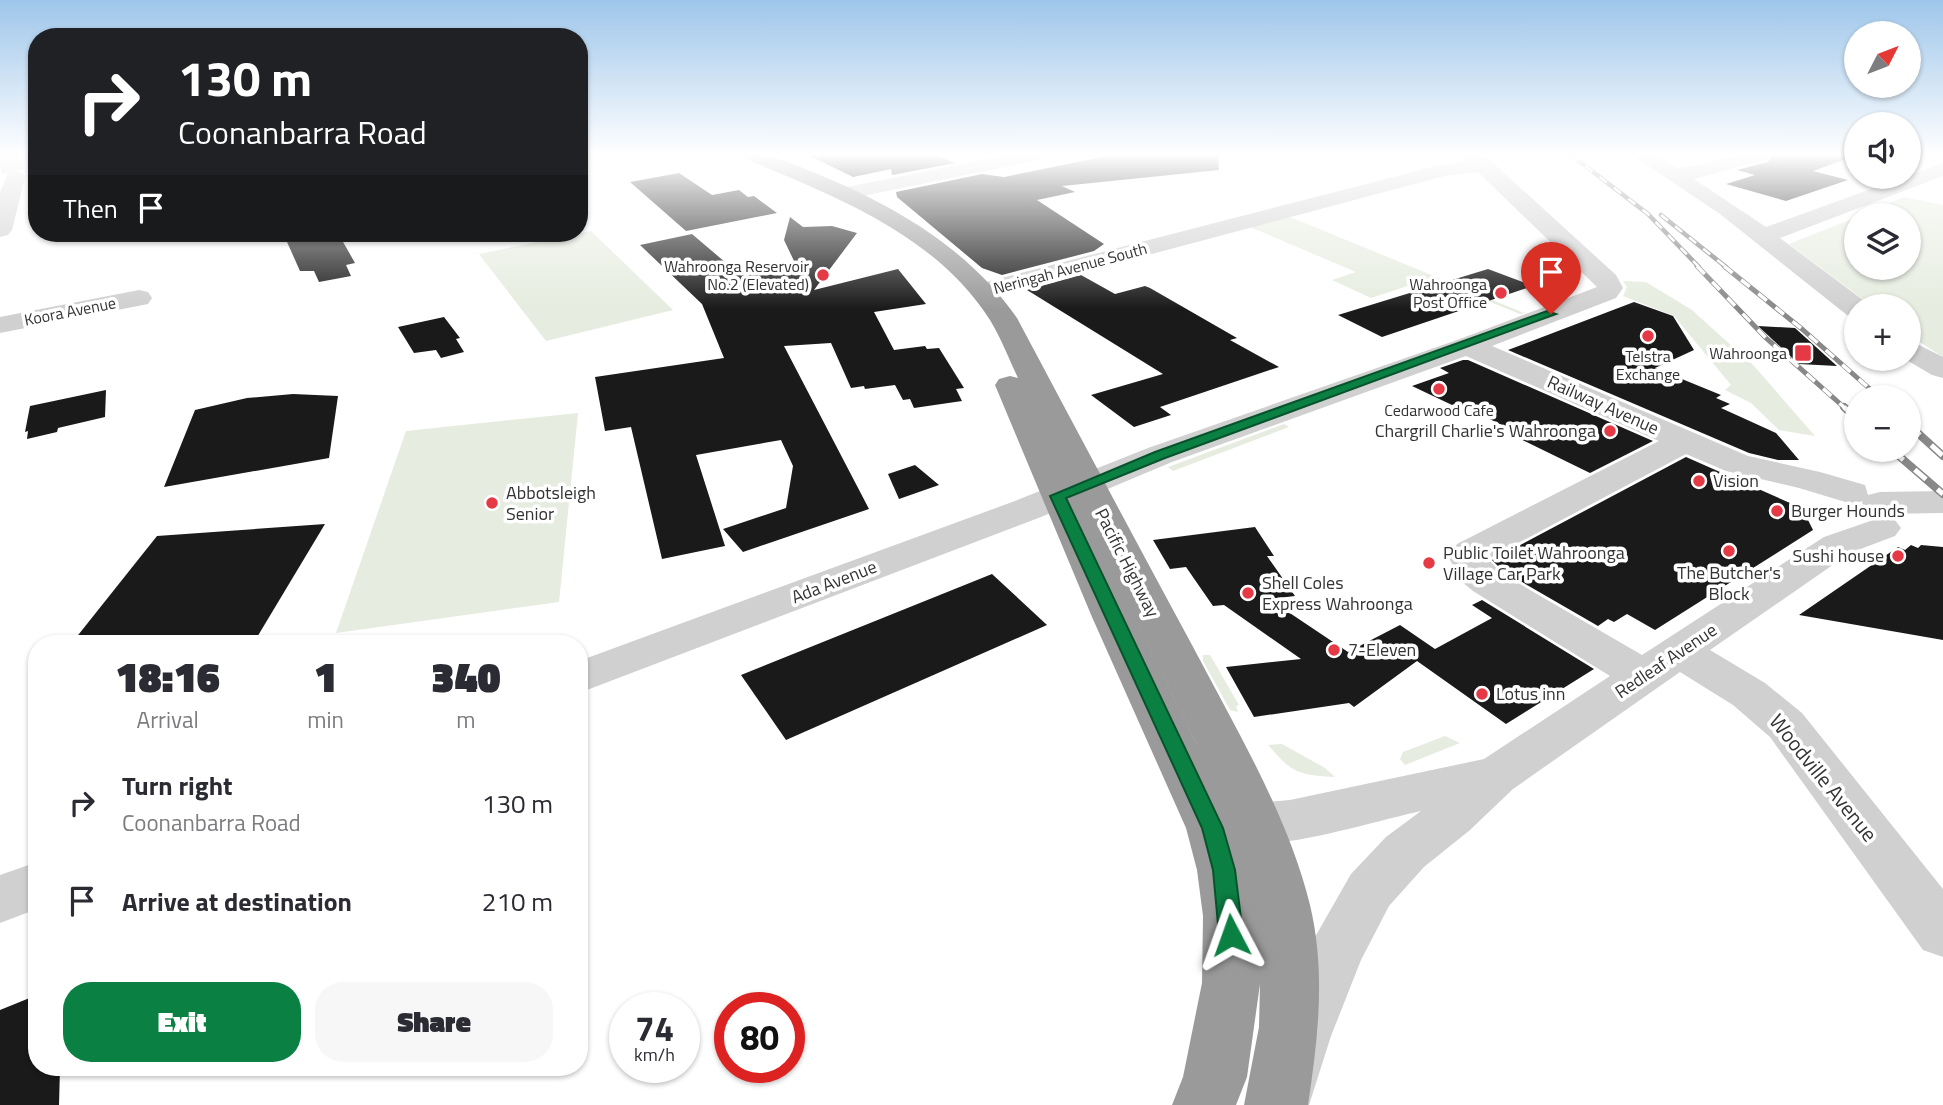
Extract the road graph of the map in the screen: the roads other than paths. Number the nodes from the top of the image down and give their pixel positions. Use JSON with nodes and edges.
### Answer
{"nodes":[{"id":1,"x":8,"y":207,"type":"edge"},
{"id":2,"x":846,"y":207,"type":"edge"},
{"id":3,"x":872,"y":207,"type":"edge"},
{"id":4,"x":1303,"y":207,"type":"edge"},
{"id":5,"x":1528,"y":207,"type":"edge"},
{"id":6,"x":1724,"y":207,"type":"edge"},
{"id":7,"x":1841,"y":207,"type":"edge"},
{"id":8,"x":1728,"y":209,"type":"junction"},
{"id":9,"x":1810,"y":218,"type":"junction"},
{"id":10,"x":0,"y":230,"type":"edge"},
{"id":11,"x":1761,"y":237,"type":"junction"},
{"id":12,"x":983,"y":290,"type":"junction"},
{"id":13,"x":139,"y":298,"type":"dead end"},
{"id":14,"x":1844,"y":299,"type":"edge"},
{"id":15,"x":0,"y":325,"type":"edge"},
{"id":16,"x":1467,"y":346,"type":"junction"},
{"id":17,"x":1921,"y":356,"type":"edge"},
{"id":18,"x":1943,"y":369,"type":"edge"},
{"id":19,"x":1685,"y":441,"type":"junction"},
{"id":20,"x":1072,"y":490,"type":"junction"},
{"id":21,"x":1935,"y":502,"type":"edge"},
{"id":22,"x":1850,"y":514,"type":"junction"},
{"id":23,"x":1661,"y":663,"type":"junction"},
{"id":24,"x":588,"y":675,"type":"edge"},
{"id":25,"x":1496,"y":776,"type":"junction"},
{"id":26,"x":1234,"y":826,"type":"junction"},
{"id":27,"x":28,"y":888,"type":"edge"},
{"id":28,"x":0,"y":899,"type":"edge"},
{"id":29,"x":1943,"y":932,"type":"edge"},
{"id":30,"x":1205,"y":1105,"type":"edge"},
{"id":31,"x":1276,"y":1105,"type":"edge"}],
"edges":[{"from":1,"to":10,"type":"street"},
{"from":2,"to":20,"type":"highway","name":"Pacific Highway"},
{"from":3,"to":12,"type":"highway","name":"Pacific Highway"},
{"from":4,"to":12,"type":"street","name":"Neringah Avenue South"},
{"from":5,"to":16,"type":"street","name":"Ada Avenue"},
{"from":6,"to":8,"type":"street"},
{"from":7,"to":9,"type":"street"},
{"from":8,"to":9,"type":"street"},
{"from":8,"to":11,"type":"street"},
{"from":9,"to":11,"type":"street"},
{"from":11,"to":14,"type":"street"},
{"from":12,"to":20,"type":"highway","name":"Pacific Highway"},
{"from":13,"to":15,"type":"street","name":"Koora Avenue"},
{"from":16,"to":19,"type":"street","name":"Railway Avenue"},
{"from":16,"to":20,"type":"street","name":"Ada Avenue"},
{"from":17,"to":18,"type":"street"},
{"from":19,"to":22,"type":"street","name":"Railway Avenue"},
{"from":19,"to":23,"type":"street","name":"Woodville Avenue"},
{"from":20,"to":24,"type":"street","name":"Ada Avenue"},
{"from":20,"to":26,"type":"highway","name":"Pacific Highway"},
{"from":21,"to":22,"type":"street"},
{"from":22,"to":23,"type":"street","name":"Redleaf Avenue"},
{"from":23,"to":25,"type":"street","name":"Redleaf Avenue"},
{"from":23,"to":29,"type":"street","name":"Woodville Avenue"},
{"from":25,"to":26,"type":"street","name":"Redleaf Avenue"},
{"from":25,"to":31,"type":"street","name":"Redleaf Avenue"},
{"from":26,"to":30,"type":"highway","name":"Pacific Highway"},
{"from":26,"to":31,"type":"highway","name":"Pacific Highway"},
{"from":27,"to":28,"type":"street"}]}
